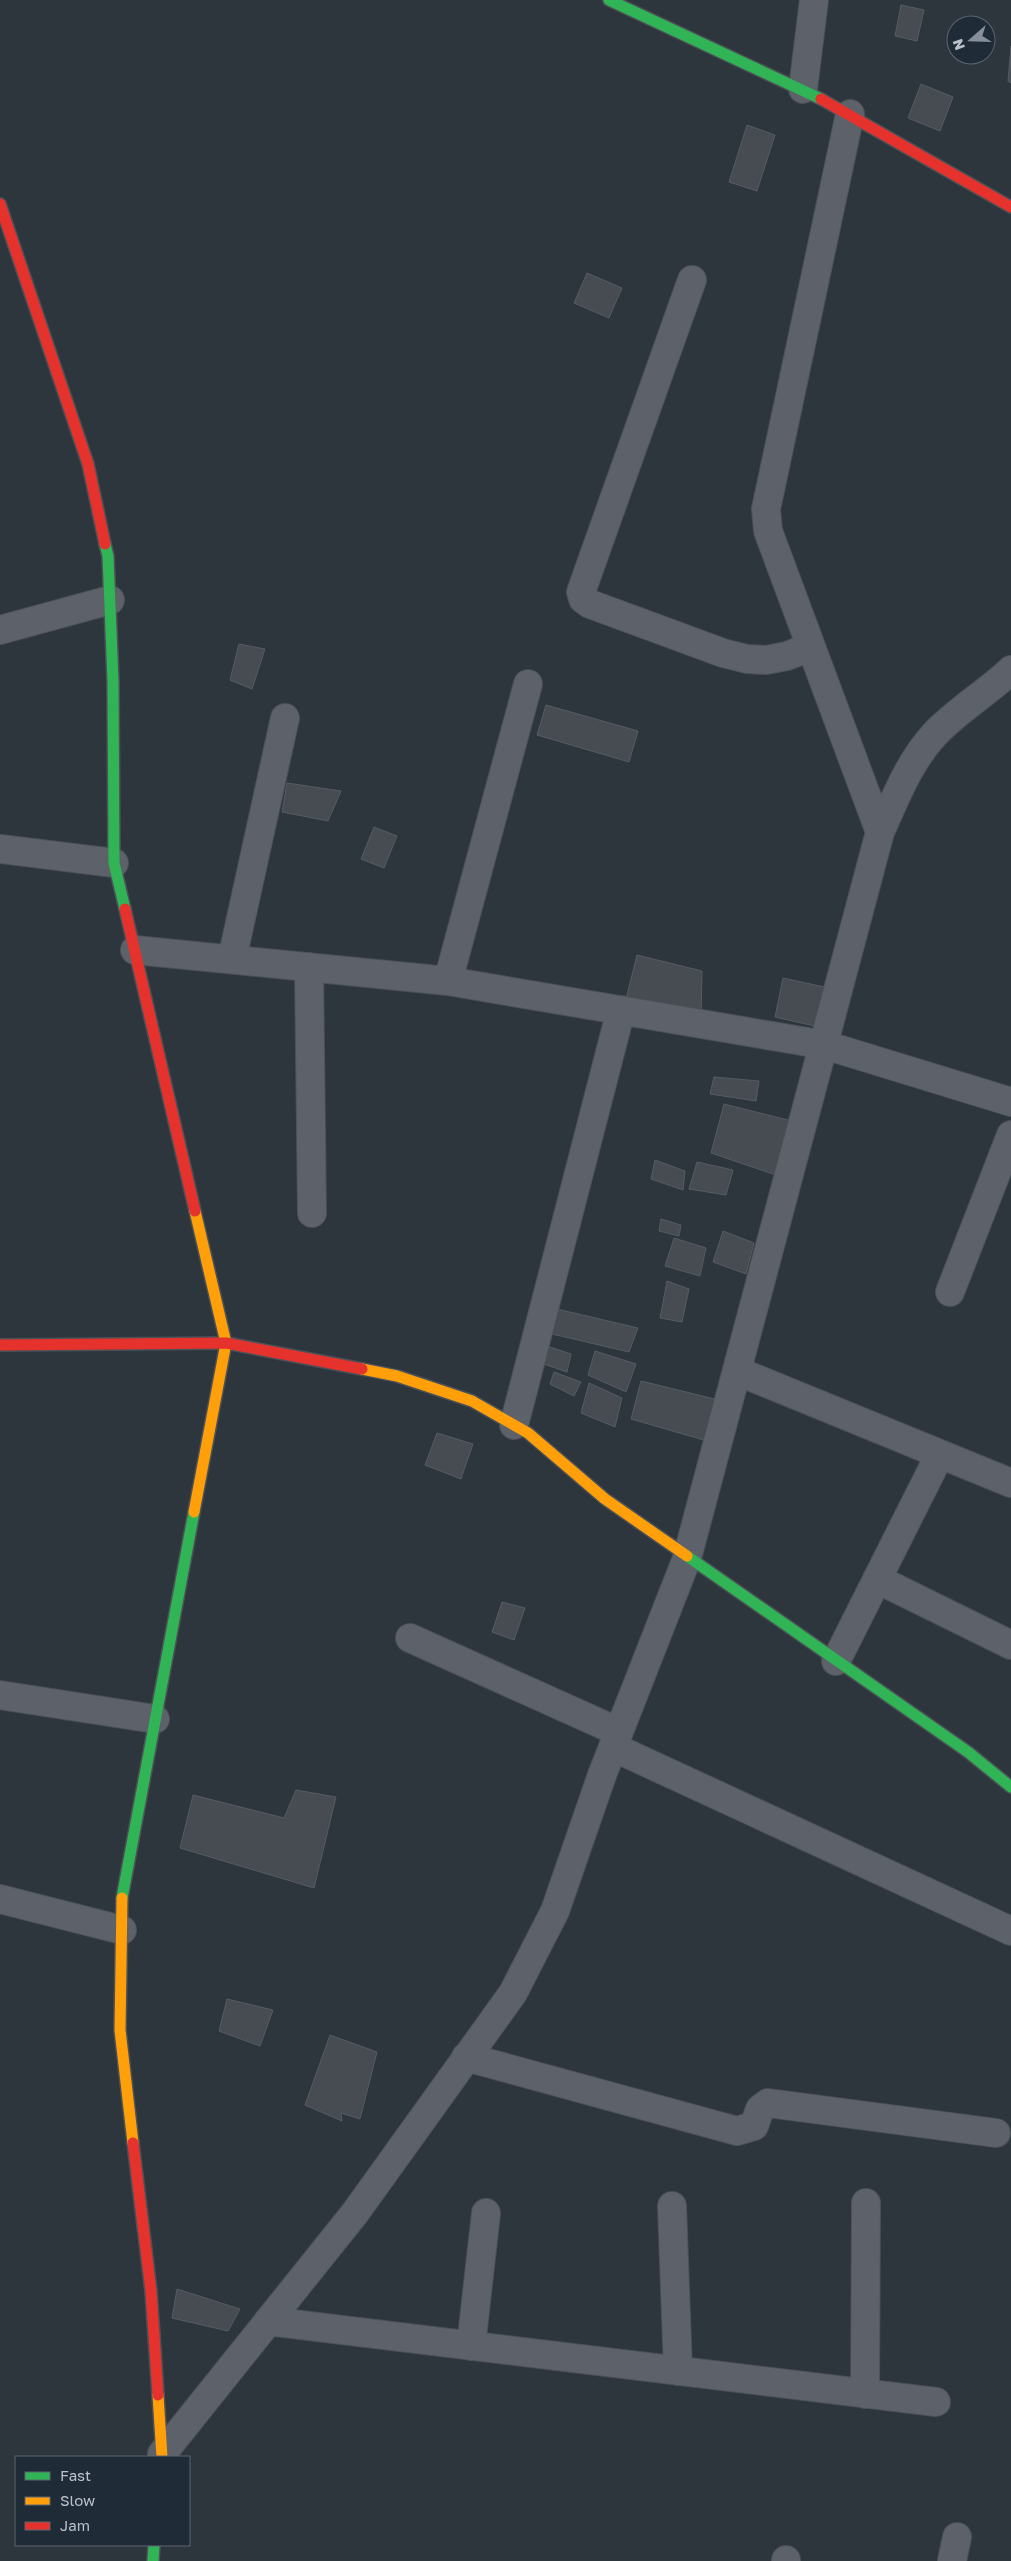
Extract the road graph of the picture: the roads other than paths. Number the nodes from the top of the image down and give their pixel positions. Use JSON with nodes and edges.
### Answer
{"nodes":[{"id":1,"x":609,"y":0,"type":"edge"},
{"id":2,"x":814,"y":0,"type":"edge"},
{"id":3,"x":803,"y":89,"type":"junction"},
{"id":4,"x":850,"y":114,"type":"junction"},
{"id":5,"x":0,"y":204,"type":"edge"},
{"id":6,"x":1011,"y":206,"type":"edge"},
{"id":7,"x":692,"y":280,"type":"dead end"},
{"id":8,"x":110,"y":600,"type":"junction"},
{"id":9,"x":0,"y":630,"type":"edge"},
{"id":10,"x":810,"y":647,"type":"junction"},
{"id":11,"x":1011,"y":670,"type":"edge"},
{"id":12,"x":528,"y":684,"type":"dead end"},
{"id":13,"x":285,"y":718,"type":"dead end"},
{"id":14,"x":880,"y":832,"type":"junction"},
{"id":15,"x":0,"y":849,"type":"edge"},
{"id":16,"x":114,"y":863,"type":"junction"},
{"id":17,"x":134,"y":950,"type":"junction"},
{"id":18,"x":232,"y":959,"type":"junction"},
{"id":19,"x":309,"y":967,"type":"junction"},
{"id":20,"x":448,"y":980,"type":"junction"},
{"id":21,"x":621,"y":1010,"type":"junction"},
{"id":22,"x":825,"y":1045,"type":"junction"},
{"id":23,"x":1011,"y":1102,"type":"edge"},
{"id":24,"x":1011,"y":1135,"type":"edge"},
{"id":25,"x":312,"y":1213,"type":"dead end"},
{"id":26,"x":950,"y":1292,"type":"dead end"},
{"id":27,"x":226,"y":1343,"type":"junction"},
{"id":28,"x":0,"y":1345,"type":"edge"},
{"id":29,"x":737,"y":1372,"type":"junction"},
{"id":30,"x":514,"y":1425,"type":"junction"},
{"id":31,"x":940,"y":1454,"type":"junction"},
{"id":32,"x":1011,"y":1483,"type":"edge"},
{"id":33,"x":687,"y":1558,"type":"junction"},
{"id":34,"x":877,"y":1579,"type":"junction"},
{"id":35,"x":410,"y":1638,"type":"dead end"},
{"id":36,"x":1011,"y":1645,"type":"edge"},
{"id":37,"x":836,"y":1661,"type":"junction"},
{"id":38,"x":0,"y":1695,"type":"edge"},
{"id":39,"x":155,"y":1719,"type":"junction"},
{"id":40,"x":616,"y":1739,"type":"junction"},
{"id":41,"x":1011,"y":1787,"type":"edge"},
{"id":42,"x":0,"y":1899,"type":"edge"},
{"id":43,"x":122,"y":1930,"type":"junction"},
{"id":44,"x":1011,"y":1931,"type":"edge"},
{"id":45,"x":466,"y":2057,"type":"junction"},
{"id":46,"x":996,"y":2133,"type":"dead end"},
{"id":47,"x":866,"y":2203,"type":"dead end"},
{"id":48,"x":672,"y":2206,"type":"dead end"},
{"id":49,"x":486,"y":2212,"type":"dead end"},
{"id":50,"x":268,"y":2321,"type":"junction"},
{"id":51,"x":471,"y":2346,"type":"junction"},
{"id":52,"x":678,"y":2371,"type":"junction"},
{"id":53,"x":865,"y":2394,"type":"junction"},
{"id":54,"x":936,"y":2402,"type":"dead end"},
{"id":55,"x":162,"y":2455,"type":"edge"},
{"id":56,"x":154,"y":2546,"type":"edge"},
{"id":57,"x":153,"y":2561,"type":"edge"}],
"edges":[{"from":1,"to":3,"type":"street"},
{"from":2,"to":3,"type":"street"},
{"from":3,"to":4,"type":"street"},
{"from":4,"to":6,"type":"street"},
{"from":4,"to":10,"type":"street"},
{"from":5,"to":8,"type":"street"},
{"from":7,"to":10,"type":"street"},
{"from":8,"to":9,"type":"street"},
{"from":8,"to":16,"type":"street"},
{"from":10,"to":14,"type":"street"},
{"from":11,"to":14,"type":"street"},
{"from":12,"to":20,"type":"street"},
{"from":13,"to":18,"type":"street"},
{"from":14,"to":22,"type":"street"},
{"from":15,"to":16,"type":"street"},
{"from":16,"to":17,"type":"street"},
{"from":17,"to":18,"type":"street"},
{"from":17,"to":27,"type":"street"},
{"from":18,"to":19,"type":"street"},
{"from":19,"to":20,"type":"street"},
{"from":19,"to":25,"type":"street"},
{"from":20,"to":21,"type":"street"},
{"from":21,"to":22,"type":"street"},
{"from":21,"to":30,"type":"street"},
{"from":22,"to":23,"type":"street"},
{"from":22,"to":29,"type":"street"},
{"from":24,"to":26,"type":"street"},
{"from":27,"to":28,"type":"street"},
{"from":27,"to":30,"type":"street"},
{"from":27,"to":39,"type":"street"},
{"from":29,"to":31,"type":"street"},
{"from":29,"to":33,"type":"street"},
{"from":30,"to":33,"type":"street"},
{"from":31,"to":32,"type":"street"},
{"from":31,"to":34,"type":"street"},
{"from":33,"to":37,"type":"street"},
{"from":33,"to":40,"type":"street"},
{"from":34,"to":36,"type":"street"},
{"from":34,"to":37,"type":"street"},
{"from":35,"to":40,"type":"street"},
{"from":37,"to":41,"type":"street"},
{"from":38,"to":39,"type":"street"},
{"from":39,"to":43,"type":"street"},
{"from":40,"to":44,"type":"street"},
{"from":40,"to":45,"type":"street"},
{"from":42,"to":43,"type":"street"},
{"from":43,"to":55,"type":"street"},
{"from":45,"to":46,"type":"street"},
{"from":45,"to":50,"type":"street"},
{"from":47,"to":53,"type":"street"},
{"from":48,"to":52,"type":"street"},
{"from":49,"to":51,"type":"street"},
{"from":50,"to":51,"type":"street"},
{"from":50,"to":55,"type":"street"},
{"from":51,"to":52,"type":"street"},
{"from":52,"to":53,"type":"street"},
{"from":53,"to":54,"type":"street"},
{"from":56,"to":57,"type":"street"}]}
